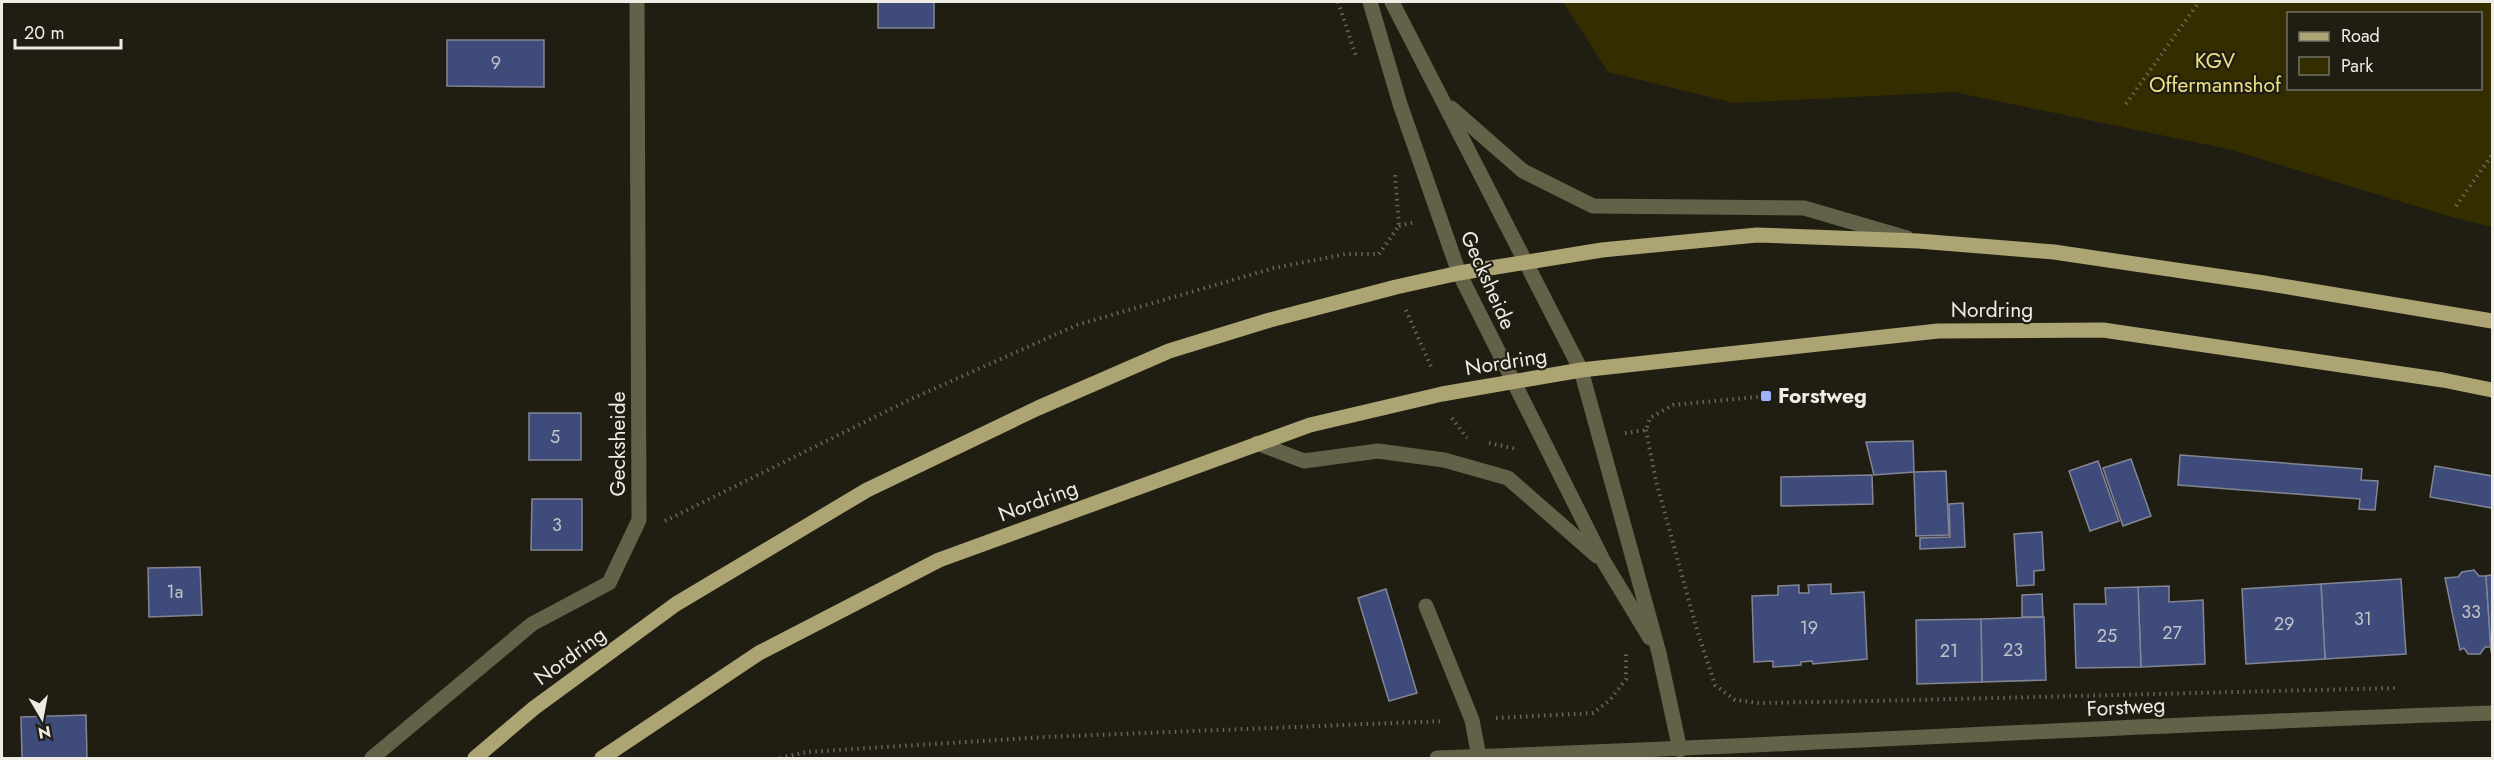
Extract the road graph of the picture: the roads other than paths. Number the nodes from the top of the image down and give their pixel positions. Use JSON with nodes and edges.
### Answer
{"nodes":[{"id":1,"x":637,"y":2,"type":"edge"},
{"id":2,"x":1370,"y":2,"type":"edge"},
{"id":3,"x":1392,"y":2,"type":"edge"},
{"id":4,"x":1444,"y":101,"type":"junction"},
{"id":5,"x":1918,"y":241,"type":"junction"},
{"id":6,"x":1525,"y":262,"type":"junction"},
{"id":7,"x":1459,"y":273,"type":"junction"},
{"id":8,"x":2493,"y":321,"type":"edge"},
{"id":9,"x":1581,"y":370,"type":"junction"},
{"id":10,"x":1512,"y":383,"type":"junction"},
{"id":11,"x":2493,"y":390,"type":"edge"},
{"id":12,"x":1257,"y":443,"type":"junction"},
{"id":13,"x":1604,"y":562,"type":"junction"},
{"id":14,"x":1426,"y":606,"type":"dead end"},
{"id":15,"x":1659,"y":653,"type":"junction"},
{"id":16,"x":2493,"y":713,"type":"edge"},
{"id":17,"x":1680,"y":750,"type":"junction"},
{"id":18,"x":1479,"y":757,"type":"edge"},
{"id":19,"x":372,"y":759,"type":"edge"},
{"id":20,"x":475,"y":759,"type":"edge"},
{"id":21,"x":602,"y":759,"type":"edge"},
{"id":22,"x":1437,"y":759,"type":"edge"}],
"edges":[{"from":1,"to":19,"type":"street","name":"Gecksheide"},
{"from":2,"to":7,"type":"street","name":"Gecksheide"},
{"from":3,"to":4,"type":"street","name":"Gecksheide"},
{"from":4,"to":5,"type":"street","name":"Nordring"},
{"from":4,"to":6,"type":"street","name":"Gecksheide"},
{"from":5,"to":6,"type":"main road","name":"Nordring"},
{"from":5,"to":8,"type":"main road","name":"Nordring"},
{"from":6,"to":7,"type":"main road","name":"Nordring"},
{"from":6,"to":9,"type":"street","name":"Gecksheide"},
{"from":7,"to":10,"type":"street","name":"Gecksheide"},
{"from":7,"to":20,"type":"main road","name":"Nordring"},
{"from":9,"to":10,"type":"main road","name":"Nordring"},
{"from":9,"to":11,"type":"main road","name":"Nordring"},
{"from":9,"to":15,"type":"street","name":"Gecksheide"},
{"from":10,"to":12,"type":"main road","name":"Nordring"},
{"from":10,"to":13,"type":"street","name":"Gecksheide"},
{"from":12,"to":13,"type":"street"},
{"from":12,"to":21,"type":"main road","name":"Nordring"},
{"from":13,"to":15,"type":"street","name":"Gecksheide"},
{"from":14,"to":18,"type":"street"},
{"from":15,"to":17,"type":"street","name":"Gecksheide"},
{"from":16,"to":17,"type":"street","name":"Forstweg"},
{"from":17,"to":18,"type":"street","name":"Forstweg"},
{"from":18,"to":22,"type":"street","name":"Forstweg"}]}
